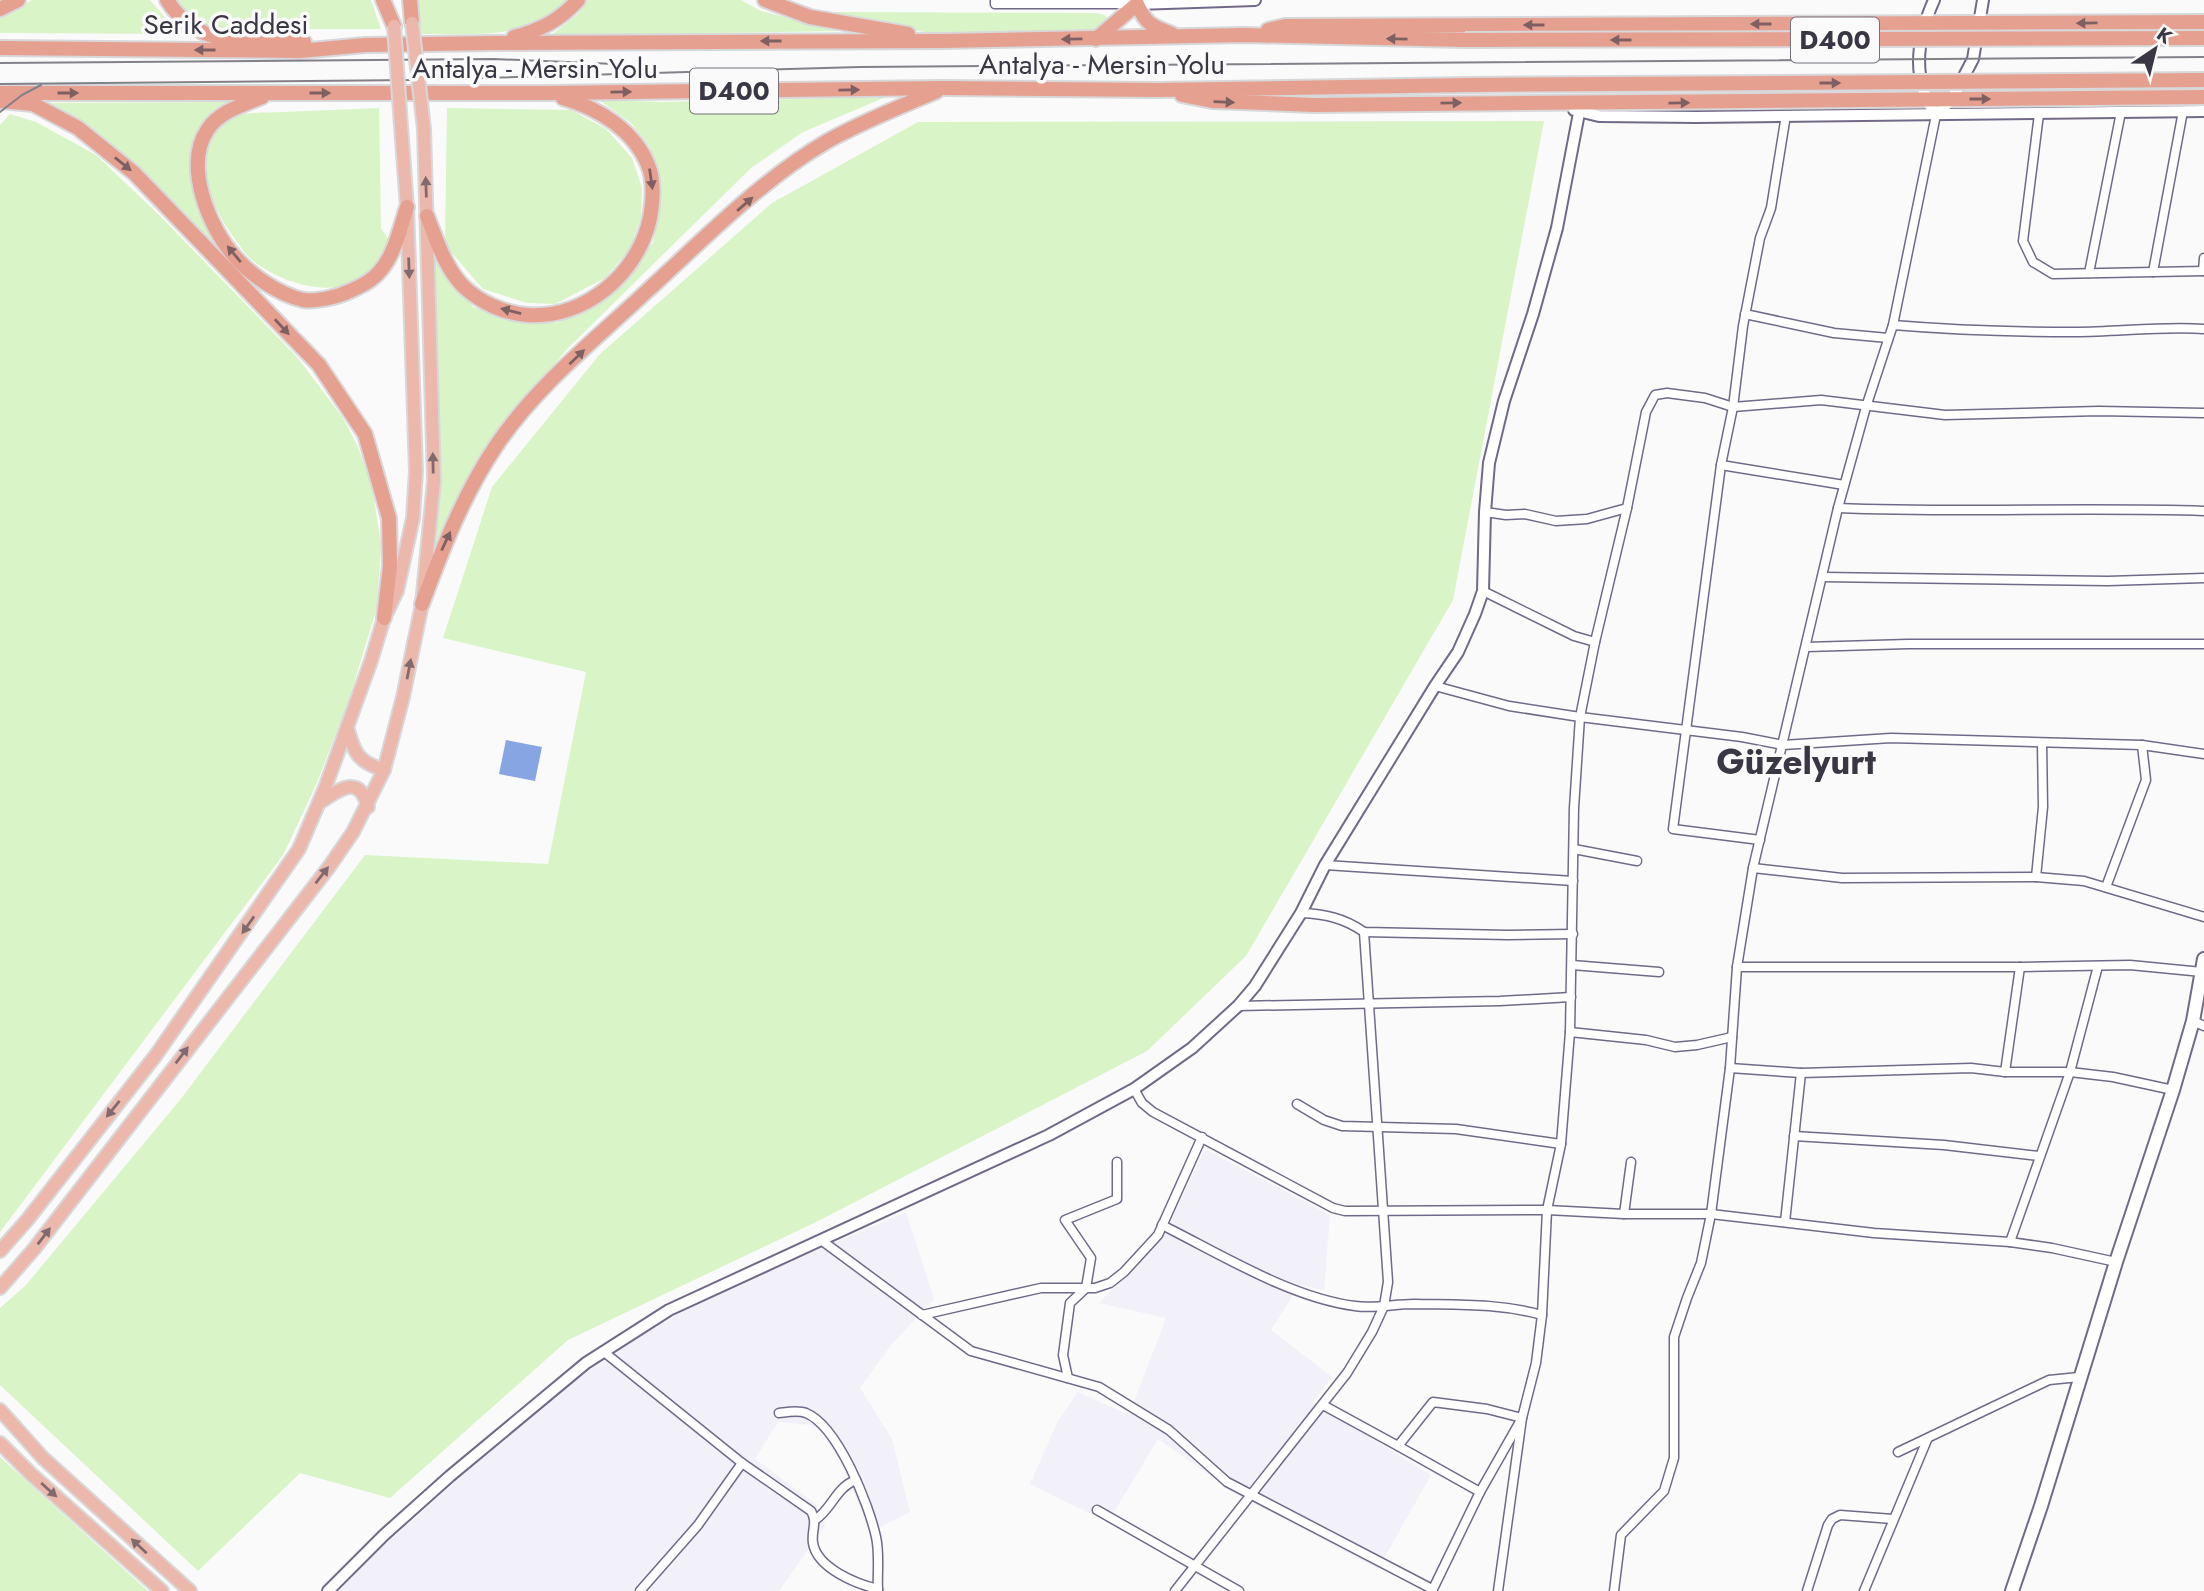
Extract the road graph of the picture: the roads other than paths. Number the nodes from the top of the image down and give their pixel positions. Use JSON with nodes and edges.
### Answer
{"nodes":[{"id":1,"x":18,"y":0,"type":"edge"},
{"id":2,"x":167,"y":0,"type":"edge"},
{"id":3,"x":383,"y":0,"type":"edge"},
{"id":4,"x":391,"y":0,"type":"edge"},
{"id":5,"x":409,"y":0,"type":"edge"},
{"id":6,"x":578,"y":0,"type":"edge"},
{"id":7,"x":765,"y":0,"type":"edge"},
{"id":8,"x":995,"y":0,"type":"edge"},
{"id":9,"x":1255,"y":0,"type":"edge"},
{"id":10,"x":1934,"y":0,"type":"edge"},
{"id":11,"x":1983,"y":0,"type":"edge"},
{"id":12,"x":1138,"y":2,"type":"edge"},
{"id":13,"x":0,"y":9,"type":"edge"},
{"id":14,"x":2204,"y":22,"type":"edge"},
{"id":15,"x":412,"y":23,"type":"joint"},
{"id":16,"x":1923,"y":24,"type":"junction"},
{"id":17,"x":1978,"y":24,"type":"junction"},
{"id":18,"x":394,"y":26,"type":"junction"},
{"id":19,"x":1177,"y":36,"type":"junction"},
{"id":20,"x":1244,"y":36,"type":"junction"},
{"id":21,"x":2204,"y":38,"type":"edge"},
{"id":22,"x":1096,"y":39,"type":"junction"},
{"id":23,"x":943,"y":41,"type":"junction"},
{"id":24,"x":493,"y":43,"type":"junction"},
{"id":25,"x":365,"y":45,"type":"junction"},
{"id":26,"x":0,"y":48,"type":"edge"},
{"id":27,"x":2204,"y":80,"type":"edge"},
{"id":28,"x":943,"y":88,"type":"junction"},
{"id":29,"x":1157,"y":89,"type":"junction"},
{"id":30,"x":0,"y":93,"type":"edge"},
{"id":31,"x":272,"y":93,"type":"junction"},
{"id":32,"x":548,"y":93,"type":"junction"},
{"id":33,"x":2204,"y":97,"type":"edge"},
{"id":34,"x":1925,"y":99,"type":"junction"},
{"id":35,"x":1952,"y":99,"type":"junction"},
{"id":36,"x":0,"y":101,"type":"edge"},
{"id":37,"x":1559,"y":102,"type":"junction"},
{"id":38,"x":2183,"y":111,"type":"junction"},
{"id":39,"x":2204,"y":111,"type":"edge"},
{"id":40,"x":2121,"y":112,"type":"junction"},
{"id":41,"x":1579,"y":113,"type":"junction"},
{"id":42,"x":2039,"y":114,"type":"junction"},
{"id":43,"x":1786,"y":115,"type":"junction"},
{"id":44,"x":1936,"y":115,"type":"junction"},
{"id":45,"x":407,"y":207,"type":"junction"},
{"id":46,"x":427,"y":216,"type":"junction"},
{"id":47,"x":2204,"y":258,"type":"edge"},
{"id":48,"x":2203,"y":271,"type":"edge"},
{"id":49,"x":2153,"y":272,"type":"junction"},
{"id":50,"x":2089,"y":273,"type":"junction"},
{"id":51,"x":1745,"y":314,"type":"junction"},
{"id":52,"x":1893,"y":325,"type":"junction"},
{"id":53,"x":2204,"y":329,"type":"edge"},
{"id":54,"x":1888,"y":338,"type":"junction"},
{"id":55,"x":1733,"y":407,"type":"junction"},
{"id":56,"x":1866,"y":407,"type":"junction"},
{"id":57,"x":2204,"y":413,"type":"edge"},
{"id":58,"x":1721,"y":465,"type":"junction"},
{"id":59,"x":1843,"y":485,"type":"junction"},
{"id":60,"x":1627,"y":508,"type":"junction"},
{"id":61,"x":1838,"y":508,"type":"junction"},
{"id":62,"x":2204,"y":511,"type":"edge"},
{"id":63,"x":1485,"y":512,"type":"junction"},
{"id":64,"x":1822,"y":577,"type":"junction"},
{"id":65,"x":2204,"y":578,"type":"edge"},
{"id":66,"x":1483,"y":591,"type":"junction"},
{"id":67,"x":422,"y":604,"type":"junction"},
{"id":68,"x":384,"y":618,"type":"junction"},
{"id":69,"x":1595,"y":642,"type":"junction"},
{"id":70,"x":2204,"y":644,"type":"edge"},
{"id":71,"x":1806,"y":647,"type":"junction"},
{"id":72,"x":1435,"y":686,"type":"junction"},
{"id":73,"x":1580,"y":717,"type":"junction"},
{"id":74,"x":347,"y":726,"type":"junction"},
{"id":75,"x":1686,"y":729,"type":"junction"},
{"id":76,"x":2042,"y":743,"type":"junction"},
{"id":77,"x":1783,"y":744,"type":"junction"},
{"id":78,"x":2142,"y":745,"type":"junction"},
{"id":79,"x":2204,"y":754,"type":"edge"},
{"id":80,"x":384,"y":770,"type":"junction"},
{"id":81,"x":319,"y":803,"type":"junction"},
{"id":82,"x":368,"y":807,"type":"junction"},
{"id":83,"x":1760,"y":840,"type":"junction"},
{"id":84,"x":1573,"y":849,"type":"junction"},
{"id":85,"x":1637,"y":861,"type":"dead end"},
{"id":86,"x":1325,"y":865,"type":"junction"},
{"id":87,"x":1753,"y":868,"type":"junction"},
{"id":88,"x":2036,"y":877,"type":"junction"},
{"id":89,"x":1573,"y":881,"type":"junction"},
{"id":90,"x":2106,"y":887,"type":"junction"},
{"id":91,"x":1301,"y":913,"type":"junction"},
{"id":92,"x":2204,"y":917,"type":"edge"},
{"id":93,"x":1364,"y":932,"type":"junction"},
{"id":94,"x":1573,"y":934,"type":"junction"},
{"id":95,"x":1572,"y":965,"type":"junction"},
{"id":96,"x":2203,"y":965,"type":"edge"},
{"id":97,"x":2098,"y":966,"type":"junction"},
{"id":98,"x":1737,"y":967,"type":"junction"},
{"id":99,"x":2020,"y":967,"type":"junction"},
{"id":100,"x":1659,"y":972,"type":"dead end"},
{"id":101,"x":1571,"y":997,"type":"junction"},
{"id":102,"x":1367,"y":1003,"type":"junction"},
{"id":103,"x":1238,"y":1006,"type":"junction"},
{"id":104,"x":2198,"y":1023,"type":"edge"},
{"id":105,"x":1570,"y":1032,"type":"junction"},
{"id":106,"x":1732,"y":1037,"type":"junction"},
{"id":107,"x":1730,"y":1068,"type":"junction"},
{"id":108,"x":2005,"y":1072,"type":"junction"},
{"id":109,"x":2070,"y":1072,"type":"junction"},
{"id":110,"x":1801,"y":1073,"type":"junction"},
{"id":111,"x":1134,"y":1089,"type":"junction"},
{"id":112,"x":2173,"y":1090,"type":"junction"},
{"id":113,"x":1297,"y":1104,"type":"dead end"},
{"id":114,"x":1377,"y":1128,"type":"junction"},
{"id":115,"x":1794,"y":1136,"type":"junction"},
{"id":116,"x":1202,"y":1137,"type":"junction"},
{"id":117,"x":1561,"y":1144,"type":"junction"},
{"id":118,"x":2039,"y":1156,"type":"junction"},
{"id":119,"x":1117,"y":1162,"type":"dead end"},
{"id":120,"x":1632,"y":1162,"type":"dead end"},
{"id":121,"x":1381,"y":1209,"type":"junction"},
{"id":122,"x":1547,"y":1210,"type":"junction"},
{"id":123,"x":1624,"y":1214,"type":"junction"},
{"id":124,"x":1711,"y":1214,"type":"junction"},
{"id":125,"x":1785,"y":1223,"type":"junction"},
{"id":126,"x":1162,"y":1225,"type":"junction"},
{"id":127,"x":821,"y":1240,"type":"junction"},
{"id":128,"x":2010,"y":1242,"type":"junction"},
{"id":129,"x":0,"y":1251,"type":"edge"},
{"id":130,"x":2116,"y":1262,"type":"junction"},
{"id":131,"x":0,"y":1288,"type":"edge"},
{"id":132,"x":1086,"y":1288,"type":"junction"},
{"id":133,"x":1384,"y":1306,"type":"junction"},
{"id":134,"x":922,"y":1315,"type":"junction"},
{"id":135,"x":1542,"y":1315,"type":"junction"},
{"id":136,"x":604,"y":1352,"type":"junction"},
{"id":137,"x":2079,"y":1377,"type":"junction"},
{"id":138,"x":1068,"y":1378,"type":"junction"},
{"id":139,"x":1323,"y":1405,"type":"junction"},
{"id":140,"x":0,"y":1410,"type":"edge"},
{"id":141,"x":779,"y":1413,"type":"dead end"},
{"id":142,"x":1522,"y":1418,"type":"junction"},
{"id":143,"x":1927,"y":1440,"type":"junction"},
{"id":144,"x":0,"y":1443,"type":"edge"},
{"id":145,"x":1398,"y":1447,"type":"junction"},
{"id":146,"x":1898,"y":1452,"type":"dead end"},
{"id":147,"x":742,"y":1463,"type":"junction"},
{"id":148,"x":856,"y":1480,"type":"junction"},
{"id":149,"x":1480,"y":1492,"type":"junction"},
{"id":150,"x":1251,"y":1495,"type":"junction"},
{"id":151,"x":1097,"y":1510,"type":"dead end"},
{"id":152,"x":1894,"y":1519,"type":"junction"},
{"id":153,"x":815,"y":1520,"type":"junction"},
{"id":154,"x":1195,"y":1566,"type":"junction"},
{"id":155,"x":877,"y":1590,"type":"edge"},
{"id":156,"x":1432,"y":1590,"type":"edge"},
{"id":157,"x":162,"y":1591,"type":"edge"},
{"id":158,"x":190,"y":1591,"type":"edge"},
{"id":159,"x":328,"y":1591,"type":"edge"},
{"id":160,"x":640,"y":1591,"type":"edge"},
{"id":161,"x":1174,"y":1591,"type":"edge"},
{"id":162,"x":1239,"y":1591,"type":"edge"},
{"id":163,"x":1498,"y":1591,"type":"edge"},
{"id":164,"x":1614,"y":1591,"type":"edge"},
{"id":165,"x":1807,"y":1591,"type":"edge"},
{"id":166,"x":1864,"y":1591,"type":"edge"},
{"id":167,"x":2012,"y":1591,"type":"edge"}],
"edges":[{"from":1,"to":13,"type":"highway"},
{"from":2,"to":25,"type":"highway"},
{"from":3,"to":18,"type":"highway"},
{"from":4,"to":18,"type":"main road"},
{"from":5,"to":15,"type":"highway"},
{"from":6,"to":24,"type":"highway"},
{"from":7,"to":23,"type":"highway"},
{"from":8,"to":12,"type":"street"},
{"from":9,"to":12,"type":"street"},
{"from":10,"to":16,"type":"street"},
{"from":11,"to":17,"type":"street"},
{"from":12,"to":19,"type":"highway"},
{"from":12,"to":22,"type":"highway"},
{"from":14,"to":17,"type":"highway","one_way":true},
{"from":46,"to":15,"type":"main road","one_way":true,"bridge":true},
{"from":16,"to":17,"type":"highway"},
{"from":16,"to":20,"type":"highway","one_way":true},
{"from":16,"to":34,"type":"street"},
{"from":17,"to":35,"type":"street"},
{"from":18,"to":45,"type":"main road","bridge":true},
{"from":19,"to":20,"type":"highway","name":"Antalya - Mersin Yolu","number":"D400"},
{"from":19,"to":22,"type":"highway","name":"Antalya - Mersin Yolu","number":"D400"},
{"from":21,"to":20,"type":"highway","name":"Antalya - Mersin Yolu","number":"D400","one_way":true,"bridge":true},
{"from":22,"to":23,"type":"highway","name":"Antalya - Mersin Yolu","number":"D400","one_way":true},
{"from":23,"to":24,"type":"highway","name":"Antalya - Mersin Yolu","number":"D400","one_way":true},
{"from":24,"to":25,"type":"highway","name":"Serik Caddesi","number":"D400"},
{"from":25,"to":26,"type":"highway","name":"Serik Caddesi","number":"D400","one_way":true},
{"from":29,"to":27,"type":"highway","name":"Antalya - Mersin Yolu","number":"D400","one_way":true,"bridge":true},
{"from":28,"to":29,"type":"highway","name":"Antalya - Mersin Yolu","number":"D400"},
{"from":32,"to":28,"type":"highway","name":"Antalya - Mersin Yolu","number":"D400","one_way":true},
{"from":67,"to":28,"type":"highway","one_way":true},
{"from":29,"to":37,"type":"highway","one_way":true},
{"from":30,"to":31,"type":"highway","name":"Antalya - Mersin Yolu","number":"D400","one_way":true},
{"from":31,"to":32,"type":"highway","name":"Antalya - Mersin Yolu","number":"D400","one_way":true},
{"from":45,"to":31,"type":"highway","one_way":true},
{"from":32,"to":46,"type":"highway","one_way":true},
{"from":35,"to":33,"type":"highway","one_way":true},
{"from":34,"to":35,"type":"highway"},
{"from":37,"to":34,"type":"highway","one_way":true},
{"from":34,"to":44,"type":"street"},
{"from":35,"to":44,"type":"street"},
{"from":36,"to":68,"type":"highway","one_way":true},
{"from":37,"to":41,"type":"street"},
{"from":38,"to":39,"type":"street"},
{"from":38,"to":40,"type":"street"},
{"from":38,"to":49,"type":"street"},
{"from":40,"to":42,"type":"street"},
{"from":40,"to":50,"type":"street"},
{"from":41,"to":43,"type":"street"},
{"from":41,"to":63,"type":"street"},
{"from":42,"to":44,"type":"street"},
{"from":42,"to":50,"type":"street"},
{"from":43,"to":44,"type":"street"},
{"from":43,"to":51,"type":"street"},
{"from":44,"to":52,"type":"street"},
{"from":45,"to":68,"type":"main road","one_way":true},
{"from":67,"to":46,"type":"main road","one_way":true},
{"from":47,"to":48,"type":"street"},
{"from":48,"to":49,"type":"street"},
{"from":49,"to":50,"type":"street"},
{"from":51,"to":54,"type":"street"},
{"from":51,"to":55,"type":"street"},
{"from":52,"to":53,"type":"street"},
{"from":52,"to":54,"type":"street"},
{"from":54,"to":56,"type":"street"},
{"from":55,"to":56,"type":"street"},
{"from":55,"to":58,"type":"street"},
{"from":55,"to":60,"type":"street"},
{"from":56,"to":57,"type":"street"},
{"from":56,"to":59,"type":"street"},
{"from":58,"to":59,"type":"street"},
{"from":58,"to":75,"type":"street"},
{"from":59,"to":61,"type":"street"},
{"from":60,"to":63,"type":"street"},
{"from":60,"to":69,"type":"street"},
{"from":61,"to":62,"type":"street"},
{"from":61,"to":64,"type":"street"},
{"from":63,"to":66,"type":"street"},
{"from":64,"to":65,"type":"street"},
{"from":64,"to":71,"type":"street"},
{"from":66,"to":69,"type":"street"},
{"from":66,"to":72,"type":"street"},
{"from":80,"to":67,"type":"main road","one_way":true},
{"from":68,"to":74,"type":"main road"},
{"from":69,"to":73,"type":"street"},
{"from":70,"to":71,"type":"street"},
{"from":71,"to":77,"type":"street"},
{"from":72,"to":73,"type":"street"},
{"from":72,"to":86,"type":"street"},
{"from":73,"to":75,"type":"street"},
{"from":73,"to":84,"type":"street"},
{"from":74,"to":80,"type":"main road"},
{"from":74,"to":81,"type":"main road"},
{"from":75,"to":77,"type":"street"},
{"from":75,"to":83,"type":"street"},
{"from":76,"to":77,"type":"street"},
{"from":76,"to":78,"type":"street"},
{"from":76,"to":88,"type":"street"},
{"from":77,"to":83,"type":"street"},
{"from":78,"to":79,"type":"street"},
{"from":78,"to":90,"type":"street"},
{"from":80,"to":82,"type":"main road"},
{"from":81,"to":82,"type":"main road"},
{"from":81,"to":129,"type":"main road","one_way":true},
{"from":131,"to":82,"type":"main road","one_way":true},
{"from":83,"to":87,"type":"street"},
{"from":84,"to":85,"type":"street"},
{"from":84,"to":89,"type":"street"},
{"from":86,"to":89,"type":"street"},
{"from":86,"to":91,"type":"street"},
{"from":87,"to":88,"type":"street"},
{"from":87,"to":98,"type":"street"},
{"from":88,"to":90,"type":"street"},
{"from":89,"to":94,"type":"street"},
{"from":90,"to":92,"type":"street"},
{"from":91,"to":93,"type":"street"},
{"from":91,"to":103,"type":"street"},
{"from":93,"to":94,"type":"street"},
{"from":93,"to":102,"type":"street"},
{"from":94,"to":95,"type":"street"},
{"from":95,"to":100,"type":"street"},
{"from":95,"to":101,"type":"street"},
{"from":96,"to":97,"type":"street"},
{"from":96,"to":104,"type":"main road"},
{"from":97,"to":99,"type":"street"},
{"from":97,"to":109,"type":"street"},
{"from":98,"to":99,"type":"street"},
{"from":98,"to":106,"type":"street"},
{"from":99,"to":108,"type":"street"},
{"from":101,"to":102,"type":"street"},
{"from":101,"to":105,"type":"street"},
{"from":102,"to":103,"type":"street"},
{"from":102,"to":114,"type":"street"},
{"from":103,"to":111,"type":"street"},
{"from":104,"to":112,"type":"main road"},
{"from":105,"to":106,"type":"street"},
{"from":105,"to":117,"type":"street"},
{"from":106,"to":107,"type":"street"},
{"from":107,"to":110,"type":"street"},
{"from":107,"to":124,"type":"street"},
{"from":108,"to":109,"type":"street"},
{"from":108,"to":110,"type":"street"},
{"from":109,"to":112,"type":"street"},
{"from":109,"to":118,"type":"street"},
{"from":110,"to":115,"type":"street"},
{"from":111,"to":116,"type":"street"},
{"from":111,"to":127,"type":"street"},
{"from":112,"to":130,"type":"main road"},
{"from":113,"to":114,"type":"street"},
{"from":114,"to":117,"type":"street"},
{"from":114,"to":121,"type":"street"},
{"from":115,"to":118,"type":"street"},
{"from":115,"to":125,"type":"street"},
{"from":116,"to":121,"type":"street"},
{"from":116,"to":126,"type":"street"},
{"from":117,"to":122,"type":"street"},
{"from":118,"to":128,"type":"street"},
{"from":119,"to":132,"type":"street"},
{"from":120,"to":123,"type":"street"},
{"from":121,"to":122,"type":"street"},
{"from":121,"to":133,"type":"street"},
{"from":122,"to":123,"type":"street"},
{"from":122,"to":135,"type":"street"},
{"from":123,"to":124,"type":"street"},
{"from":124,"to":125,"type":"street"},
{"from":124,"to":164,"type":"street"},
{"from":125,"to":128,"type":"street"},
{"from":126,"to":132,"type":"street"},
{"from":126,"to":133,"type":"street"},
{"from":127,"to":134,"type":"street"},
{"from":127,"to":136,"type":"street"},
{"from":128,"to":130,"type":"street"},
{"from":130,"to":137,"type":"main road"},
{"from":132,"to":134,"type":"street"},
{"from":132,"to":138,"type":"street"},
{"from":133,"to":135,"type":"street"},
{"from":133,"to":139,"type":"street"},
{"from":134,"to":138,"type":"street"},
{"from":135,"to":142,"type":"street"},
{"from":136,"to":147,"type":"street"},
{"from":136,"to":159,"type":"street"},
{"from":137,"to":143,"type":"street"},
{"from":137,"to":167,"type":"main road"},
{"from":138,"to":150,"type":"street"},
{"from":139,"to":145,"type":"street"},
{"from":139,"to":150,"type":"street"},
{"from":158,"to":140,"type":"main road","one_way":true},
{"from":141,"to":148,"type":"street"},
{"from":142,"to":145,"type":"street"},
{"from":142,"to":149,"type":"street"},
{"from":142,"to":163,"type":"street"},
{"from":143,"to":146,"type":"street"},
{"from":143,"to":152,"type":"street"},
{"from":144,"to":157,"type":"main road","one_way":true},
{"from":145,"to":149,"type":"street"},
{"from":147,"to":153,"type":"street"},
{"from":147,"to":160,"type":"street"},
{"from":148,"to":153,"type":"street"},
{"from":148,"to":155,"type":"street"},
{"from":149,"to":156,"type":"street"},
{"from":150,"to":154,"type":"street"},
{"from":150,"to":156,"type":"street"},
{"from":151,"to":154,"type":"street"},
{"from":152,"to":165,"type":"street"},
{"from":152,"to":166,"type":"street"},
{"from":153,"to":155,"type":"street"},
{"from":154,"to":161,"type":"street"},
{"from":154,"to":162,"type":"street"}]}
